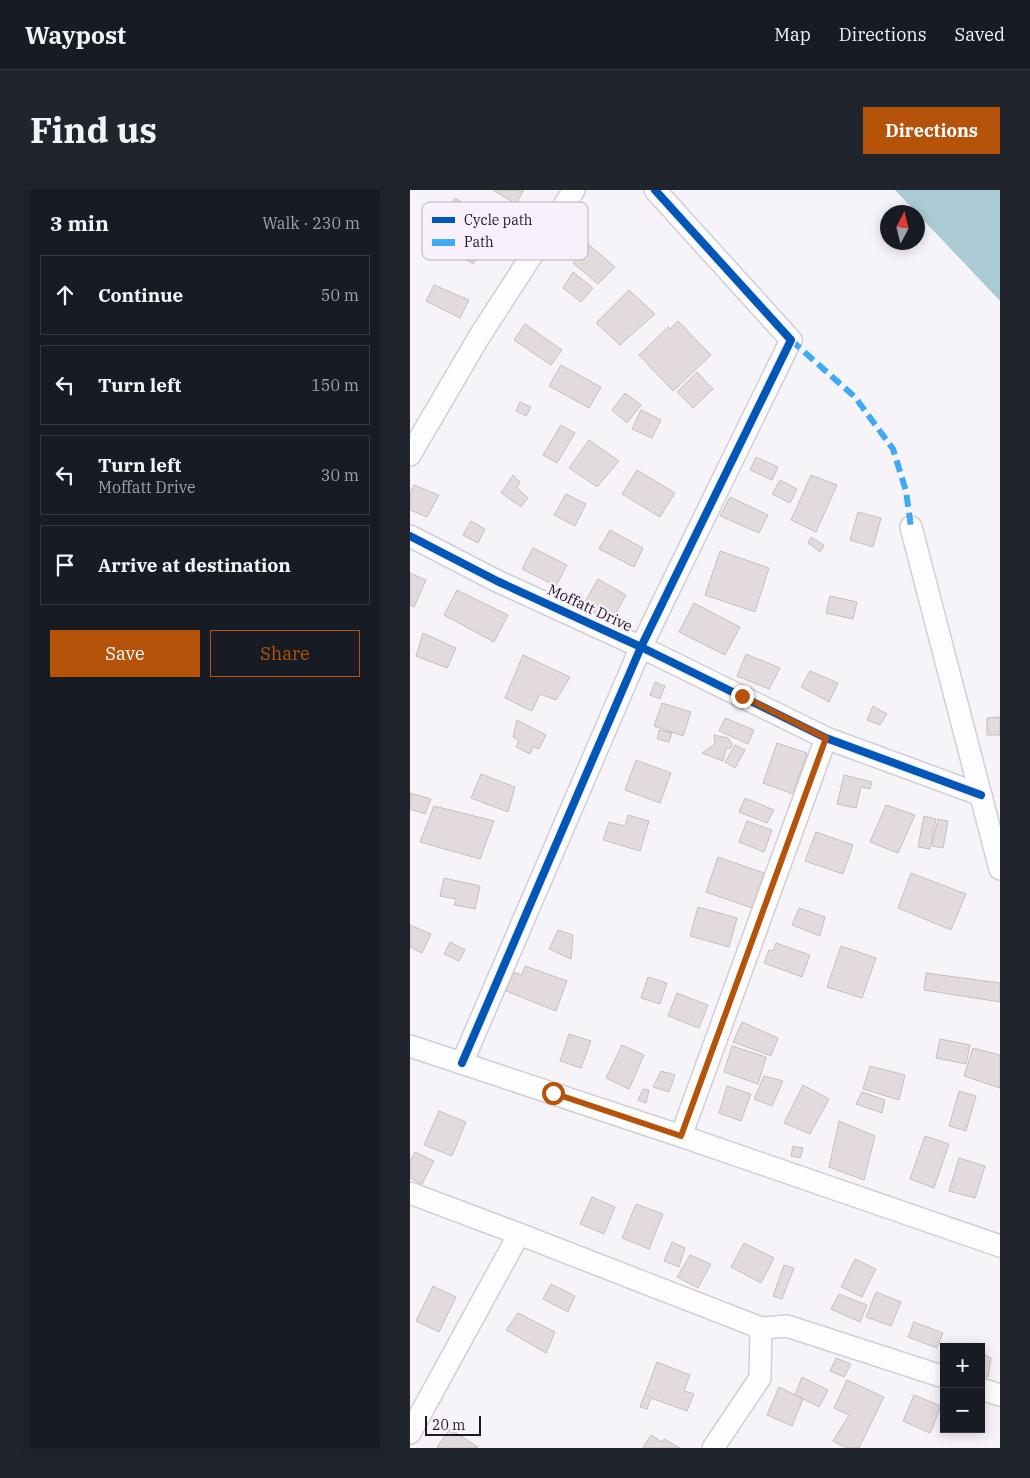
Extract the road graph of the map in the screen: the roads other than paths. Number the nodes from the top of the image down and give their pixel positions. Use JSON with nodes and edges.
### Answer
{"nodes":[{"id":1,"x":574,"y":190,"type":"edge"},
{"id":2,"x":655,"y":190,"type":"edge"},
{"id":3,"x":566,"y":202,"type":"edge"},
{"id":4,"x":529,"y":260,"type":"edge"},
{"id":5,"x":410,"y":455,"type":"edge"},
{"id":6,"x":911,"y":527,"type":"dead end"},
{"id":7,"x":410,"y":536,"type":"edge"},
{"id":8,"x":641,"y":647,"type":"junction"},
{"id":9,"x":826,"y":738,"type":"junction"},
{"id":10,"x":981,"y":795,"type":"junction"},
{"id":11,"x":1000,"y":869,"type":"edge"},
{"id":12,"x":410,"y":1046,"type":"edge"},
{"id":13,"x":462,"y":1063,"type":"junction"},
{"id":14,"x":681,"y":1136,"type":"junction"},
{"id":15,"x":410,"y":1193,"type":"edge"},
{"id":16,"x":519,"y":1234,"type":"junction"},
{"id":17,"x":1000,"y":1246,"type":"edge"},
{"id":18,"x":761,"y":1328,"type":"junction"},
{"id":19,"x":940,"y":1376,"type":"edge"},
{"id":20,"x":985,"y":1390,"type":"edge"},
{"id":21,"x":1000,"y":1395,"type":"edge"},
{"id":22,"x":410,"y":1433,"type":"edge"},
{"id":23,"x":713,"y":1448,"type":"edge"}],
"edges":[{"from":1,"to":3,"type":"street"},
{"from":2,"to":8,"type":"street"},
{"from":4,"to":5,"type":"street"},
{"from":6,"to":10,"type":"street"},
{"from":7,"to":8,"type":"street","name":"Moffatt Drive"},
{"from":8,"to":9,"type":"street","name":"Moffatt Drive"},
{"from":8,"to":13,"type":"street"},
{"from":9,"to":10,"type":"street","name":"Moffatt Drive"},
{"from":9,"to":14,"type":"street"},
{"from":10,"to":11,"type":"street"},
{"from":12,"to":13,"type":"street"},
{"from":13,"to":14,"type":"street"},
{"from":14,"to":17,"type":"street"},
{"from":15,"to":16,"type":"street"},
{"from":16,"to":18,"type":"street"},
{"from":16,"to":22,"type":"street"},
{"from":18,"to":19,"type":"street"},
{"from":18,"to":23,"type":"street"},
{"from":20,"to":21,"type":"street"}]}
